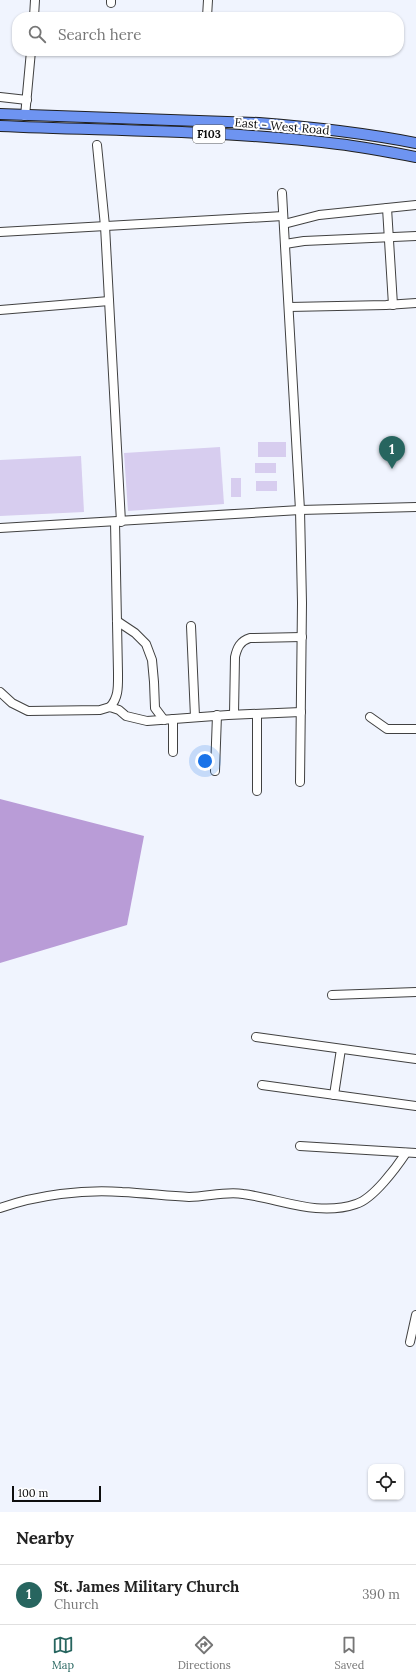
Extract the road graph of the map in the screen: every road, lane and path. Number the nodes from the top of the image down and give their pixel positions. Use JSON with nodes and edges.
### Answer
{"nodes":[{"id":1,"x":35,"y":0,"type":"edge"},
{"id":2,"x":208,"y":0,"type":"edge"},
{"id":3,"x":34,"y":12,"type":"edge"},
{"id":4,"x":207,"y":12,"type":"edge"},
{"id":5,"x":31,"y":56,"type":"edge"},
{"id":6,"x":0,"y":97,"type":"edge"},
{"id":7,"x":27,"y":100,"type":"junction"},
{"id":8,"x":0,"y":114,"type":"edge"},
{"id":9,"x":25,"y":116,"type":"junction"},
{"id":10,"x":231,"y":122,"type":"junction"},
{"id":11,"x":0,"y":126,"type":"edge"},
{"id":12,"x":231,"y":135,"type":"junction"},
{"id":13,"x":416,"y":143,"type":"edge"},
{"id":14,"x":97,"y":145,"type":"dead end"},
{"id":15,"x":416,"y":157,"type":"edge"},
{"id":16,"x":282,"y":193,"type":"dead end"},
{"id":17,"x":416,"y":205,"type":"edge"},
{"id":18,"x":387,"y":208,"type":"junction"},
{"id":19,"x":283,"y":220,"type":"junction"},
{"id":20,"x":105,"y":226,"type":"junction"},
{"id":21,"x":0,"y":232,"type":"edge"},
{"id":22,"x":416,"y":236,"type":"edge"},
{"id":23,"x":389,"y":238,"type":"junction"},
{"id":24,"x":285,"y":244,"type":"junction"},
{"id":25,"x":109,"y":301,"type":"junction"},
{"id":26,"x":416,"y":303,"type":"edge"},
{"id":27,"x":393,"y":305,"type":"junction"},
{"id":28,"x":288,"y":307,"type":"junction"},
{"id":29,"x":0,"y":310,"type":"edge"},
{"id":30,"x":416,"y":507,"type":"edge"},
{"id":31,"x":300,"y":510,"type":"junction"},
{"id":32,"x":118,"y":522,"type":"junction"},
{"id":33,"x":0,"y":528,"type":"edge"},
{"id":34,"x":117,"y":621,"type":"junction"},
{"id":35,"x":191,"y":626,"type":"dead end"},
{"id":36,"x":302,"y":637,"type":"junction"},
{"id":37,"x":0,"y":692,"type":"edge"},
{"id":38,"x":110,"y":707,"type":"junction"},
{"id":39,"x":301,"y":712,"type":"junction"},
{"id":40,"x":234,"y":714,"type":"junction"},
{"id":41,"x":257,"y":714,"type":"junction"},
{"id":42,"x":216,"y":715,"type":"junction"},
{"id":43,"x":195,"y":717,"type":"junction"},
{"id":44,"x":370,"y":717,"type":"dead end"},
{"id":45,"x":173,"y":719,"type":"junction"},
{"id":46,"x":164,"y":720,"type":"junction"},
{"id":47,"x":416,"y":729,"type":"edge"},
{"id":48,"x":173,"y":752,"type":"dead end"},
{"id":49,"x":215,"y":771,"type":"dead end"},
{"id":50,"x":300,"y":782,"type":"dead end"},
{"id":51,"x":257,"y":791,"type":"dead end"},
{"id":52,"x":416,"y":992,"type":"edge"},
{"id":53,"x":332,"y":994,"type":"dead end"},
{"id":54,"x":256,"y":1037,"type":"dead end"},
{"id":55,"x":341,"y":1049,"type":"junction"},
{"id":56,"x":416,"y":1059,"type":"edge"},
{"id":57,"x":262,"y":1085,"type":"dead end"},
{"id":58,"x":334,"y":1095,"type":"junction"},
{"id":59,"x":416,"y":1106,"type":"edge"},
{"id":60,"x":300,"y":1146,"type":"dead end"},
{"id":61,"x":406,"y":1153,"type":"junction"},
{"id":62,"x":416,"y":1153,"type":"edge"},
{"id":63,"x":0,"y":1208,"type":"edge"},
{"id":64,"x":416,"y":1315,"type":"edge"},
{"id":65,"x":410,"y":1342,"type":"dead end"}],
"edges":[{"from":1,"to":3,"type":"street"},
{"from":2,"to":4,"type":"street"},
{"from":5,"to":7,"type":"street"},
{"from":6,"to":7,"type":"street"},
{"from":7,"to":9,"type":"street"},
{"from":8,"to":9,"type":"main road","name":"East - West Road","number":"F103"},
{"from":9,"to":10,"type":"main road","name":"East - West Road","number":"F103"},
{"from":10,"to":12,"type":"main road"},
{"from":10,"to":13,"type":"main road","name":"East - West Road","number":"F103"},
{"from":11,"to":12,"type":"main road","name":"East - West Road","number":"F103"},
{"from":12,"to":15,"type":"main road","name":"East - West Road","number":"F103"},
{"from":14,"to":20,"type":"street"},
{"from":16,"to":19,"type":"street"},
{"from":17,"to":18,"type":"street"},
{"from":18,"to":19,"type":"street"},
{"from":18,"to":23,"type":"street"},
{"from":19,"to":20,"type":"street"},
{"from":19,"to":24,"type":"street"},
{"from":20,"to":21,"type":"street"},
{"from":20,"to":25,"type":"street"},
{"from":22,"to":23,"type":"street"},
{"from":23,"to":24,"type":"street"},
{"from":23,"to":27,"type":"street"},
{"from":24,"to":28,"type":"street"},
{"from":25,"to":29,"type":"street"},
{"from":25,"to":32,"type":"street"},
{"from":26,"to":27,"type":"street"},
{"from":27,"to":28,"type":"street"},
{"from":28,"to":31,"type":"street"},
{"from":30,"to":31,"type":"street"},
{"from":31,"to":32,"type":"street"},
{"from":31,"to":36,"type":"street"},
{"from":32,"to":33,"type":"street"},
{"from":32,"to":34,"type":"street"},
{"from":34,"to":38,"type":"street"},
{"from":34,"to":46,"type":"street"},
{"from":35,"to":43,"type":"street"},
{"from":36,"to":39,"type":"street"},
{"from":36,"to":40,"type":"street"},
{"from":37,"to":38,"type":"street"},
{"from":38,"to":46,"type":"street"},
{"from":39,"to":41,"type":"street"},
{"from":39,"to":50,"type":"street"},
{"from":40,"to":41,"type":"street"},
{"from":40,"to":42,"type":"street"},
{"from":41,"to":51,"type":"street"},
{"from":42,"to":43,"type":"street"},
{"from":42,"to":49,"type":"street"},
{"from":43,"to":45,"type":"street"},
{"from":44,"to":47,"type":"street"},
{"from":45,"to":46,"type":"street"},
{"from":45,"to":48,"type":"street"},
{"from":52,"to":53,"type":"street"},
{"from":54,"to":55,"type":"street"},
{"from":55,"to":56,"type":"street"},
{"from":55,"to":58,"type":"street"},
{"from":57,"to":58,"type":"street"},
{"from":58,"to":59,"type":"street"},
{"from":60,"to":61,"type":"street"},
{"from":61,"to":62,"type":"street"},
{"from":61,"to":63,"type":"street"},
{"from":64,"to":65,"type":"street"}]}
